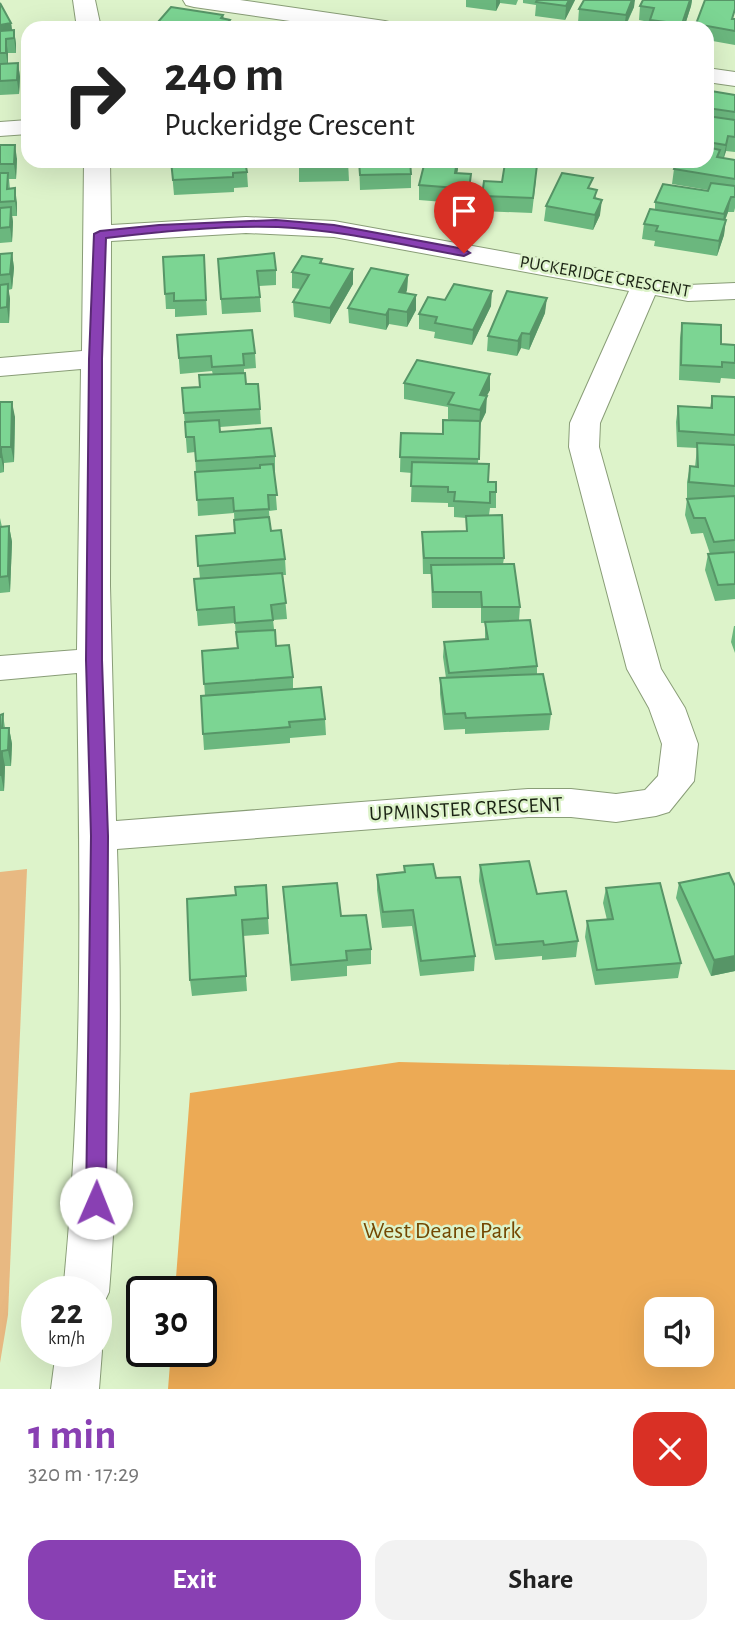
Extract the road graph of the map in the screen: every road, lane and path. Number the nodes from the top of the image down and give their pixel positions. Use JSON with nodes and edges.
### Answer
{"nodes":[{"id":1,"x":84,"y":0,"type":"edge"},
{"id":2,"x":194,"y":0,"type":"edge"},
{"id":3,"x":88,"y":21,"type":"edge"},
{"id":4,"x":337,"y":21,"type":"edge"},
{"id":5,"x":714,"y":76,"type":"edge"},
{"id":6,"x":735,"y":79,"type":"edge"},
{"id":7,"x":21,"y":128,"type":"edge"},
{"id":8,"x":0,"y":129,"type":"edge"},
{"id":9,"x":97,"y":168,"type":"edge"},
{"id":10,"x":100,"y":234,"type":"junction"},
{"id":11,"x":645,"y":286,"type":"junction"},
{"id":12,"x":735,"y":291,"type":"edge"},
{"id":13,"x":96,"y":359,"type":"junction"},
{"id":14,"x":0,"y":367,"type":"edge"},
{"id":15,"x":94,"y":660,"type":"junction"},
{"id":16,"x":0,"y":668,"type":"edge"},
{"id":17,"x":100,"y":836,"type":"junction"},
{"id":18,"x":88,"y":1276,"type":"edge"},
{"id":19,"x":77,"y":1367,"type":"edge"},
{"id":20,"x":75,"y":1389,"type":"edge"}],
"edges":[{"from":1,"to":3,"type":"street"},
{"from":2,"to":4,"type":"street"},
{"from":5,"to":6,"type":"street"},
{"from":7,"to":8,"type":"street"},
{"from":9,"to":10,"type":"street"},
{"from":10,"to":11,"type":"street","name":"PUCKERIDGE CRESCENT"},
{"from":10,"to":13,"type":"street"},
{"from":11,"to":12,"type":"street","name":"PUCKERIDGE CRESCENT"},
{"from":11,"to":17,"type":"street","name":"UPMINSTER CRESCENT"},
{"from":13,"to":14,"type":"street"},
{"from":13,"to":15,"type":"street"},
{"from":15,"to":16,"type":"street"},
{"from":15,"to":17,"type":"street"},
{"from":17,"to":18,"type":"street"},
{"from":19,"to":20,"type":"street"}]}
